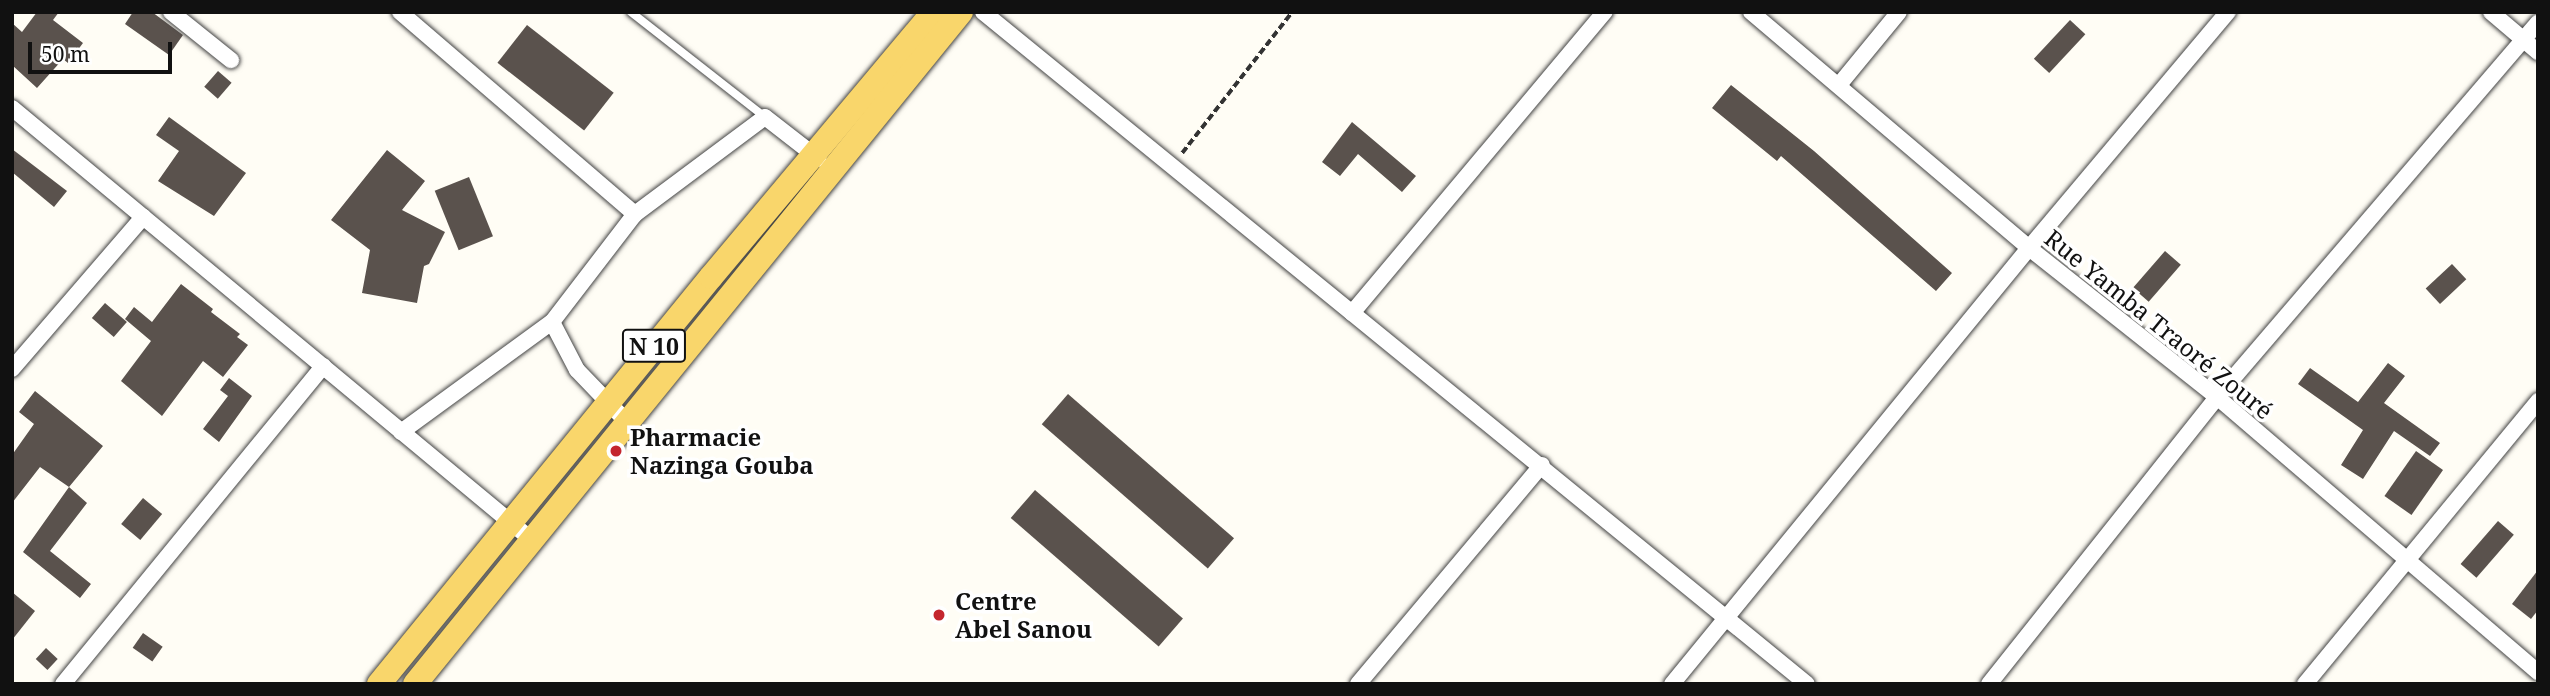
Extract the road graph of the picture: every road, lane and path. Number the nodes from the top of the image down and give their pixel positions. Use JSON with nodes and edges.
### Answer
{"nodes":[{"id":1,"x":171,"y":12,"type":"edge"},
{"id":2,"x":400,"y":12,"type":"edge"},
{"id":3,"x":631,"y":12,"type":"edge"},
{"id":4,"x":933,"y":12,"type":"edge"},
{"id":5,"x":961,"y":12,"type":"edge"},
{"id":6,"x":984,"y":12,"type":"edge"},
{"id":7,"x":1292,"y":12,"type":"edge"},
{"id":8,"x":1605,"y":12,"type":"edge"},
{"id":9,"x":1751,"y":12,"type":"edge"},
{"id":10,"x":1899,"y":12,"type":"edge"},
{"id":11,"x":2228,"y":12,"type":"edge"},
{"id":12,"x":2491,"y":12,"type":"edge"},
{"id":13,"x":2538,"y":23,"type":"edge"},
{"id":14,"x":2523,"y":41,"type":"junction"},
{"id":15,"x":2538,"y":52,"type":"edge"},
{"id":16,"x":231,"y":60,"type":"dead end"},
{"id":17,"x":1839,"y":85,"type":"junction"},
{"id":18,"x":12,"y":108,"type":"edge"},
{"id":19,"x":765,"y":117,"type":"junction"},
{"id":20,"x":823,"y":163,"type":"junction"},
{"id":21,"x":1172,"y":166,"type":"junction"},
{"id":22,"x":635,"y":214,"type":"junction"},
{"id":23,"x":143,"y":217,"type":"junction"},
{"id":24,"x":2029,"y":248,"type":"junction"},
{"id":25,"x":1352,"y":313,"type":"junction"},
{"id":26,"x":552,"y":322,"type":"junction"},
{"id":27,"x":323,"y":366,"type":"junction"},
{"id":28,"x":12,"y":369,"type":"edge"},
{"id":29,"x":2217,"y":397,"type":"junction"},
{"id":30,"x":2538,"y":401,"type":"edge"},
{"id":31,"x":607,"y":404,"type":"junction"},
{"id":32,"x":627,"y":422,"type":"junction"},
{"id":33,"x":401,"y":432,"type":"junction"},
{"id":34,"x":1542,"y":465,"type":"junction"},
{"id":35,"x":511,"y":523,"type":"junction"},
{"id":36,"x":532,"y":540,"type":"junction"},
{"id":37,"x":2405,"y":559,"type":"junction"},
{"id":38,"x":1725,"y":618,"type":"junction"},
{"id":39,"x":2538,"y":672,"type":"edge"},
{"id":40,"x":63,"y":684,"type":"edge"},
{"id":41,"x":379,"y":684,"type":"edge"},
{"id":42,"x":415,"y":684,"type":"edge"},
{"id":43,"x":1358,"y":684,"type":"edge"},
{"id":44,"x":1672,"y":684,"type":"edge"},
{"id":45,"x":1807,"y":684,"type":"edge"},
{"id":46,"x":1989,"y":684,"type":"edge"},
{"id":47,"x":2305,"y":684,"type":"edge"}],
"edges":[{"from":1,"to":16,"type":"street"},
{"from":2,"to":22,"type":"street"},
{"from":3,"to":19,"type":"lane"},
{"from":4,"to":20,"type":"main road","number":"N 10"},
{"from":5,"to":20,"type":"main road","number":"N 10"},
{"from":6,"to":21,"type":"street"},
{"from":7,"to":21,"type":"path"},
{"from":8,"to":25,"type":"street"},
{"from":9,"to":17,"type":"street","name":"Rue Yamba Traoré Zouré"},
{"from":10,"to":17,"type":"street"},
{"from":11,"to":24,"type":"street"},
{"from":12,"to":14,"type":"street"},
{"from":13,"to":14,"type":"street"},
{"from":14,"to":15,"type":"street"},
{"from":14,"to":29,"type":"street"},
{"from":17,"to":24,"type":"street","name":"Rue Yamba Traoré Zouré"},
{"from":18,"to":23,"type":"street"},
{"from":19,"to":20,"type":"street"},
{"from":19,"to":22,"type":"street"},
{"from":20,"to":31,"type":"main road","number":"N 10"},
{"from":20,"to":32,"type":"main road","number":"N 10"},
{"from":21,"to":25,"type":"street"},
{"from":22,"to":26,"type":"street"},
{"from":23,"to":27,"type":"street"},
{"from":23,"to":28,"type":"street"},
{"from":24,"to":29,"type":"street","name":"Rue Yamba Traoré Zouré"},
{"from":24,"to":38,"type":"street"},
{"from":25,"to":34,"type":"street"},
{"from":26,"to":31,"type":"street"},
{"from":26,"to":33,"type":"street"},
{"from":27,"to":33,"type":"street"},
{"from":27,"to":40,"type":"street"},
{"from":29,"to":37,"type":"street","name":"Rue Yamba Traoré Zouré"},
{"from":29,"to":46,"type":"street"},
{"from":30,"to":37,"type":"street"},
{"from":31,"to":32,"type":"street"},
{"from":31,"to":35,"type":"main road","number":"N 10"},
{"from":32,"to":36,"type":"main road","number":"N 10"},
{"from":33,"to":35,"type":"street"},
{"from":34,"to":38,"type":"street"},
{"from":34,"to":43,"type":"street"},
{"from":35,"to":36,"type":"street"},
{"from":35,"to":41,"type":"main road","number":"N 10"},
{"from":36,"to":42,"type":"main road","number":"N 10"},
{"from":37,"to":39,"type":"street","name":"Rue Yamba Traoré Zouré"},
{"from":37,"to":47,"type":"street"},
{"from":38,"to":44,"type":"street"},
{"from":38,"to":45,"type":"street"}]}
